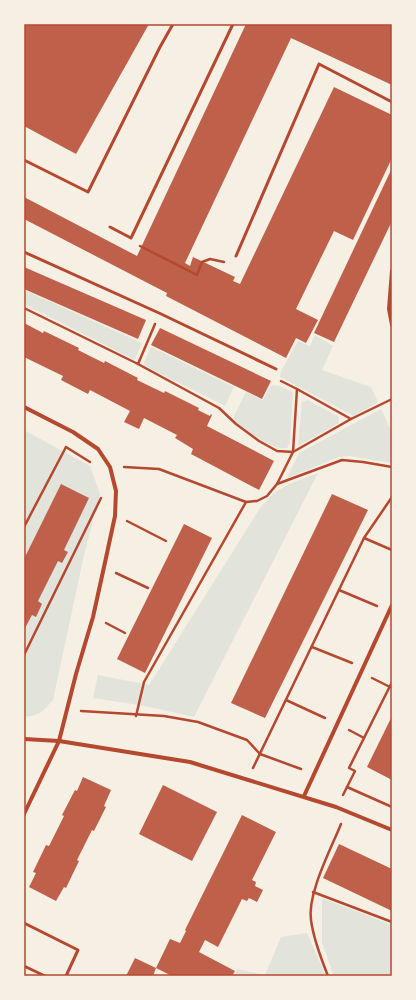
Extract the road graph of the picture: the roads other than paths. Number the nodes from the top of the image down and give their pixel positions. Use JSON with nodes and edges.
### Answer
{"nodes":[{"id":1,"x":173,"y":24,"type":"edge"},
{"id":2,"x":233,"y":24,"type":"edge"},
{"id":3,"x":392,"y":102,"type":"edge"},
{"id":4,"x":24,"y":160,"type":"edge"},
{"id":5,"x":110,"y":227,"type":"dead end"},
{"id":6,"x":24,"y":252,"type":"edge"},
{"id":7,"x":236,"y":256,"type":"road end"},
{"id":8,"x":392,"y":271,"type":"edge"},
{"id":9,"x":392,"y":325,"type":"edge"},
{"id":10,"x":276,"y":369,"type":"road end"},
{"id":11,"x":24,"y":407,"type":"edge"},
{"id":12,"x":392,"y":605,"type":"edge"},
{"id":13,"x":24,"y":739,"type":"edge"},
{"id":14,"x":59,"y":741,"type":"junction"},
{"id":15,"x":304,"y":796,"type":"junction"},
{"id":16,"x":24,"y":814,"type":"edge"},
{"id":17,"x":392,"y":830,"type":"edge"},
{"id":18,"x":24,"y":923,"type":"edge"},
{"id":19,"x":24,"y":966,"type":"edge"},
{"id":20,"x":45,"y":976,"type":"edge"},
{"id":21,"x":66,"y":976,"type":"edge"}],
"edges":[{"from":1,"to":4,"type":"lane"},
{"from":2,"to":5,"type":"lane"},
{"from":3,"to":7,"type":"lane"},
{"from":6,"to":10,"type":"lane"},
{"from":8,"to":9,"type":"street"},
{"from":11,"to":14,"type":"street"},
{"from":12,"to":15,"type":"street"},
{"from":13,"to":14,"type":"street"},
{"from":14,"to":15,"type":"street"},
{"from":14,"to":16,"type":"street"},
{"from":15,"to":17,"type":"street"},
{"from":18,"to":21,"type":"lane"},
{"from":19,"to":20,"type":"lane"}]}
